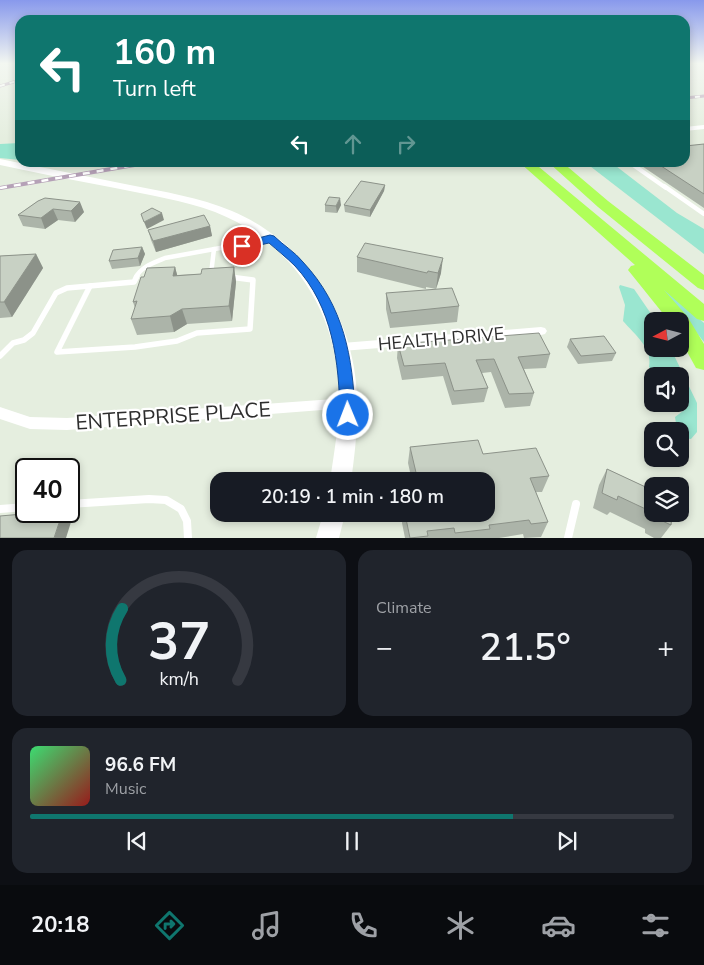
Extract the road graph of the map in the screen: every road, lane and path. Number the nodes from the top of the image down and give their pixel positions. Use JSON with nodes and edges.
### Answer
{"nodes":[{"id":1,"x":704,"y":127,"type":"edge"},
{"id":2,"x":690,"y":128,"type":"edge"},
{"id":3,"x":0,"y":162,"type":"edge"},
{"id":4,"x":15,"y":165,"type":"edge"},
{"id":5,"x":25,"y":167,"type":"edge"},
{"id":6,"x":530,"y":167,"type":"edge"},
{"id":7,"x":560,"y":167,"type":"edge"},
{"id":8,"x":636,"y":167,"type":"edge"},
{"id":9,"x":704,"y":214,"type":"edge"},
{"id":10,"x":597,"y":225,"type":"junction"},
{"id":11,"x":270,"y":238,"type":"junction"},
{"id":12,"x":214,"y":249,"type":"junction"},
{"id":13,"x":704,"y":284,"type":"edge"},
{"id":14,"x":90,"y":286,"type":"junction"},
{"id":15,"x":673,"y":312,"type":"edge"},
{"id":16,"x":704,"y":314,"type":"edge"},
{"id":17,"x":541,"y":331,"type":"dead end"},
{"id":18,"x":689,"y":336,"type":"edge"},
{"id":19,"x":342,"y":347,"type":"junction"},
{"id":20,"x":0,"y":356,"type":"edge"},
{"id":21,"x":704,"y":362,"type":"edge"},
{"id":22,"x":348,"y":403,"type":"junction"},
{"id":23,"x":0,"y":412,"type":"edge"},
{"id":24,"x":342,"y":472,"type":"edge"},
{"id":25,"x":80,"y":503,"type":"edge"},
{"id":26,"x":576,"y":504,"type":"dead end"},
{"id":27,"x":15,"y":508,"type":"edge"},
{"id":28,"x":0,"y":509,"type":"edge"},
{"id":29,"x":332,"y":522,"type":"edge"},
{"id":30,"x":188,"y":538,"type":"edge"},
{"id":31,"x":327,"y":538,"type":"edge"},
{"id":32,"x":568,"y":538,"type":"edge"}],
"edges":[{"from":1,"to":2,"type":"lane"},
{"from":3,"to":4,"type":"street"},
{"from":5,"to":11,"type":"street"},
{"from":6,"to":10,"type":"highway"},
{"from":7,"to":13,"type":"highway"},
{"from":8,"to":9,"type":"lane"},
{"from":10,"to":15,"type":"highway"},
{"from":10,"to":16,"type":"highway"},
{"from":11,"to":12,"type":"lane"},
{"from":11,"to":19,"type":"street"},
{"from":12,"to":14,"type":"lane"},
{"from":12,"to":14,"type":"lane"},
{"from":14,"to":20,"type":"lane"},
{"from":17,"to":19,"type":"street","name":"HEALTH DRIVE"},
{"from":18,"to":21,"type":"highway"},
{"from":19,"to":22,"type":"street"},
{"from":22,"to":23,"type":"street","name":"ENTERPRISE PLACE"},
{"from":22,"to":24,"type":"street"},
{"from":25,"to":30,"type":"lane"},
{"from":26,"to":32,"type":"lane"},
{"from":27,"to":28,"type":"lane"},
{"from":29,"to":31,"type":"street"}]}
